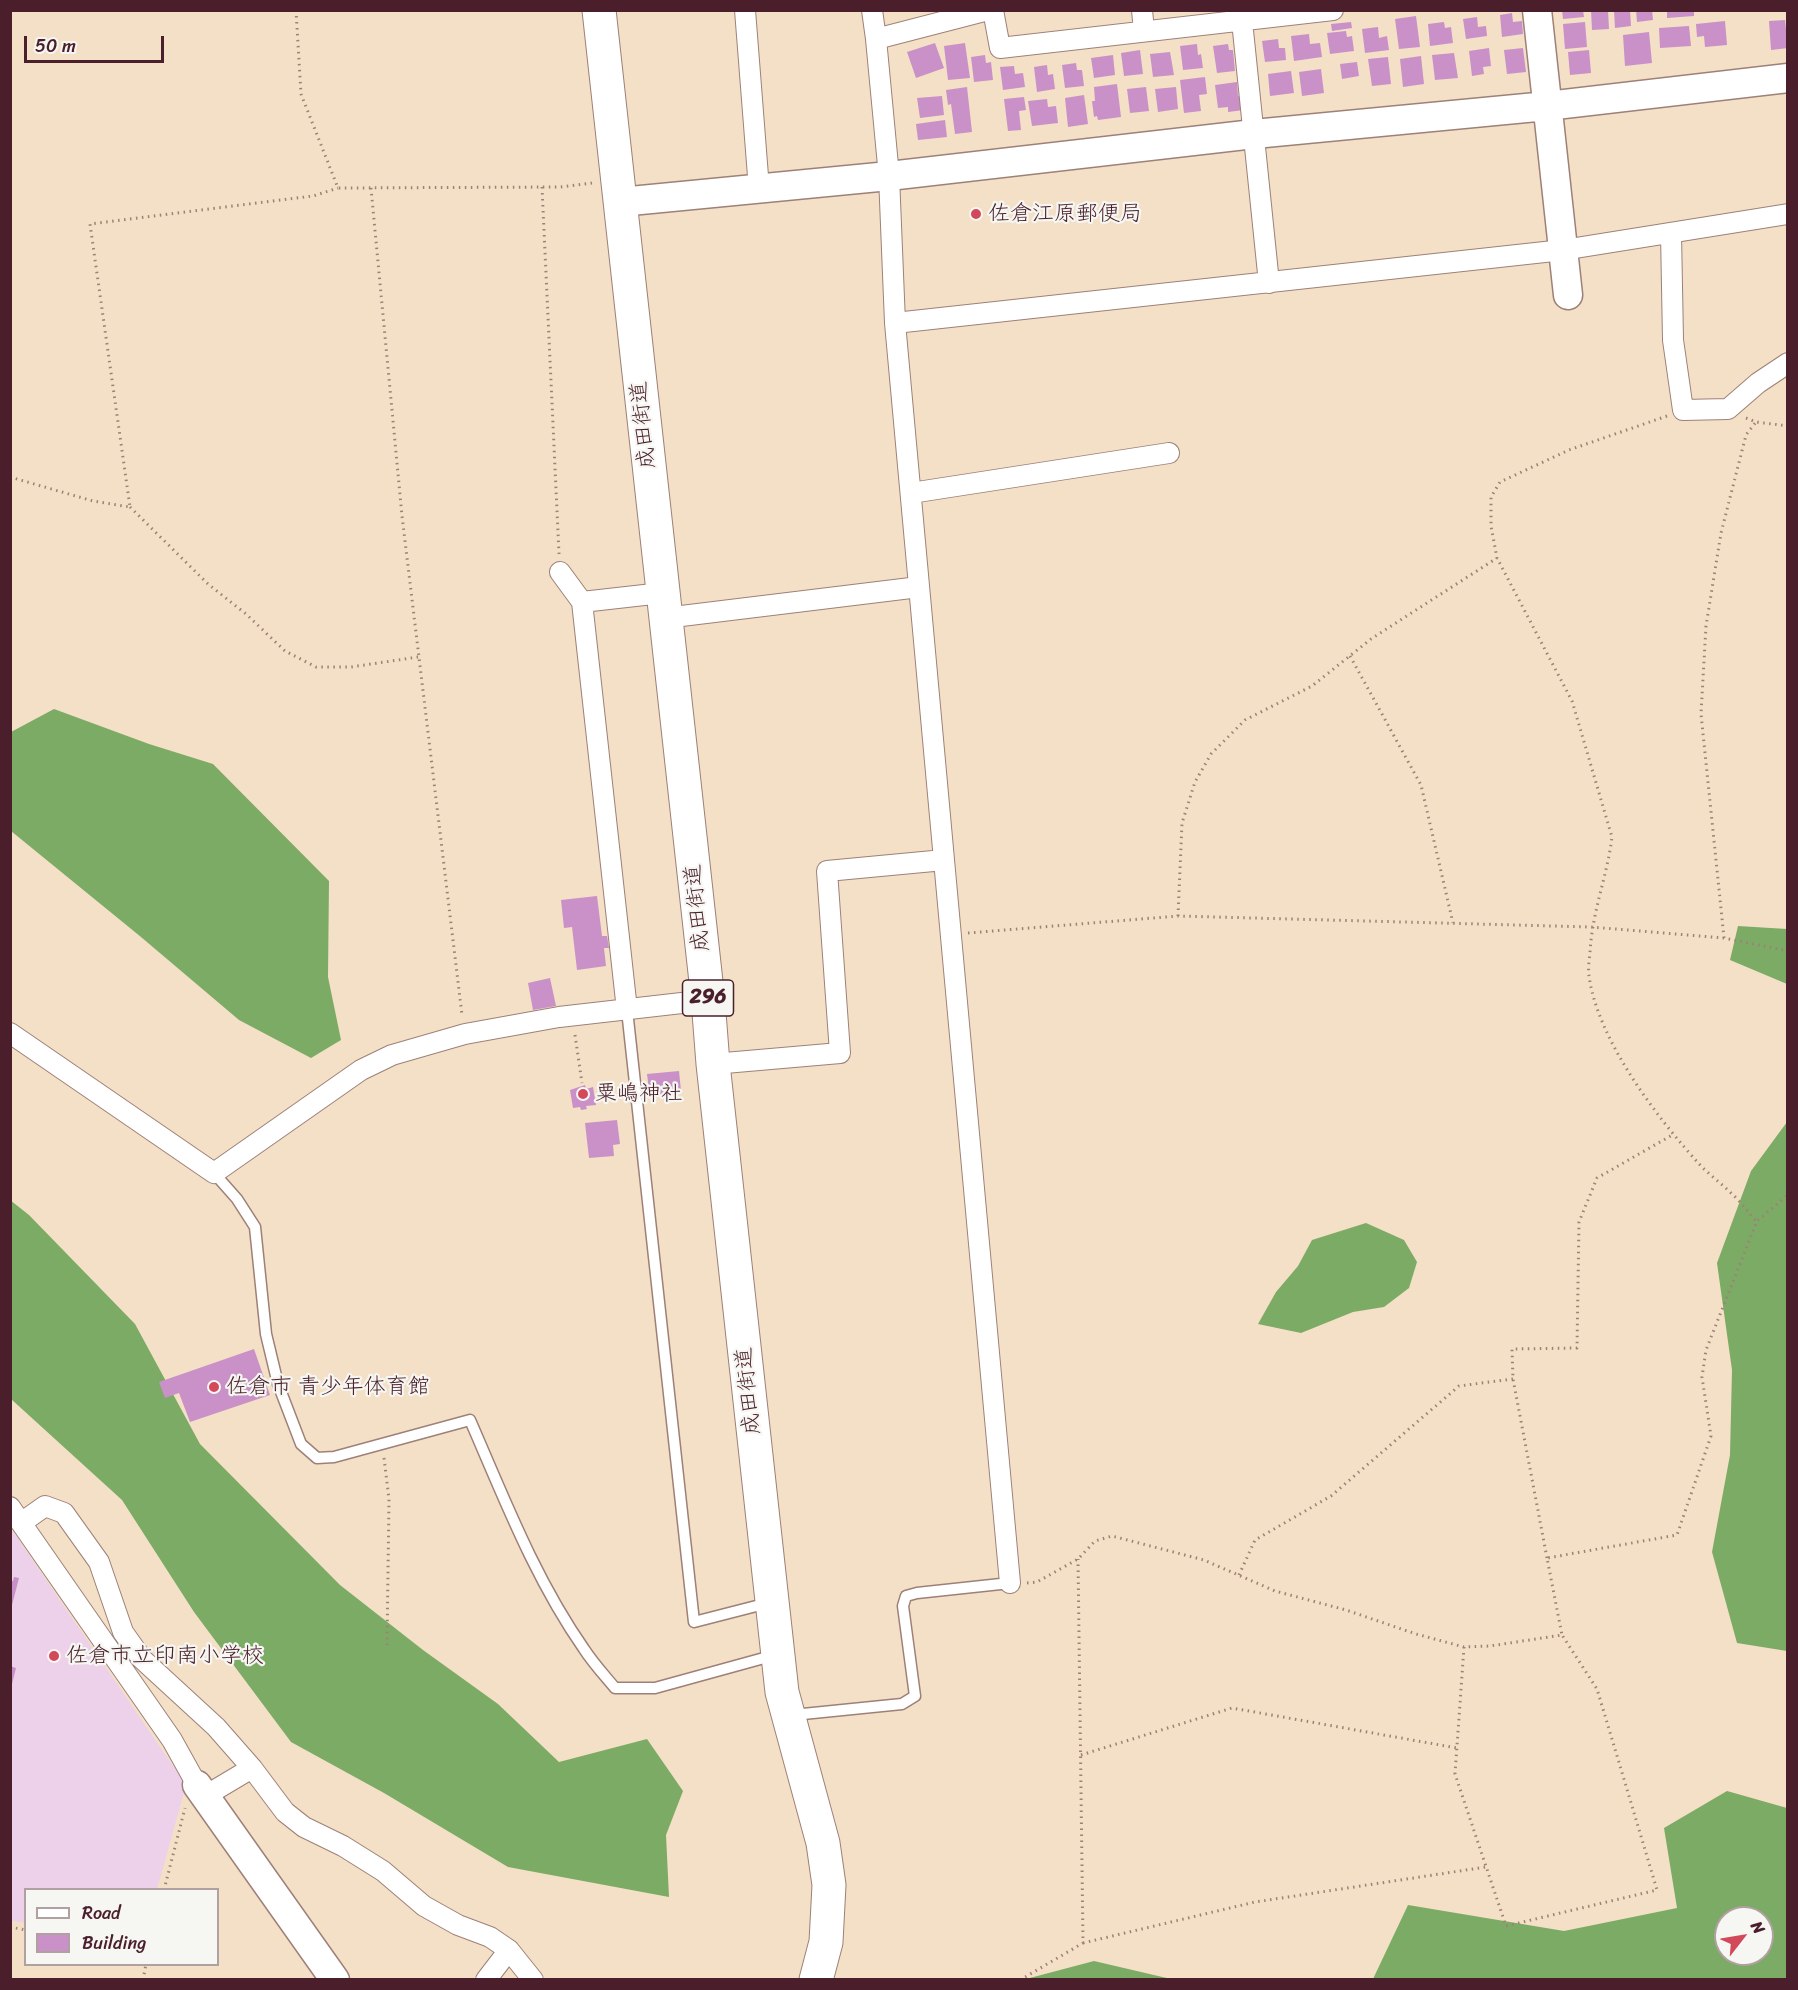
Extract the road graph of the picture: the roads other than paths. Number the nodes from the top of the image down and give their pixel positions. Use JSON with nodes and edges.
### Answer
{"nodes":[{"id":1,"x":599,"y":10,"type":"edge"},
{"id":2,"x":745,"y":10,"type":"edge"},
{"id":3,"x":872,"y":10,"type":"edge"},
{"id":4,"x":988,"y":10,"type":"edge"},
{"id":5,"x":993,"y":10,"type":"edge"},
{"id":6,"x":1142,"y":10,"type":"edge"},
{"id":7,"x":1333,"y":10,"type":"edge"},
{"id":8,"x":1537,"y":10,"type":"edge"},
{"id":9,"x":1271,"y":14,"type":"edge"},
{"id":10,"x":1242,"y":21,"type":"junction"},
{"id":11,"x":1144,"y":31,"type":"junction"},
{"id":12,"x":876,"y":39,"type":"junction"},
{"id":13,"x":1788,"y":78,"type":"edge"},
{"id":14,"x":1547,"y":106,"type":"junction"},
{"id":15,"x":1254,"y":134,"type":"junction"},
{"id":16,"x":889,"y":176,"type":"junction"},
{"id":17,"x":759,"y":189,"type":"junction"},
{"id":18,"x":618,"y":191,"type":"junction"},
{"id":19,"x":1788,"y":214,"type":"edge"},
{"id":20,"x":1671,"y":233,"type":"junction"},
{"id":21,"x":1563,"y":250,"type":"junction"},
{"id":22,"x":1269,"y":283,"type":"junction"},
{"id":23,"x":1568,"y":295,"type":"dead end"},
{"id":24,"x":895,"y":323,"type":"junction"},
{"id":25,"x":1788,"y":363,"type":"edge"},
{"id":26,"x":1169,"y":453,"type":"dead end"},
{"id":27,"x":911,"y":493,"type":"junction"},
{"id":28,"x":560,"y":572,"type":"road end"},
{"id":29,"x":919,"y":587,"type":"junction"},
{"id":30,"x":582,"y":602,"type":"junction"},
{"id":31,"x":663,"y":605,"type":"junction"},
{"id":32,"x":944,"y":860,"type":"junction"},
{"id":33,"x":708,"y":1000,"type":"junction"},
{"id":34,"x":627,"y":1010,"type":"junction"},
{"id":35,"x":10,"y":1033,"type":"edge"},
{"id":36,"x":713,"y":1064,"type":"junction"},
{"id":37,"x":214,"y":1173,"type":"junction"},
{"id":38,"x":16,"y":1515,"type":"edge"},
{"id":39,"x":1010,"y":1583,"type":"joint"},
{"id":40,"x":771,"y":1602,"type":"junction"},
{"id":41,"x":777,"y":1654,"type":"junction"},
{"id":42,"x":789,"y":1715,"type":"junction"},
{"id":43,"x":252,"y":1767,"type":"junction"},
{"id":44,"x":201,"y":1791,"type":"junction"},
{"id":45,"x":508,"y":1950,"type":"junction"},
{"id":46,"x":335,"y":1980,"type":"edge"},
{"id":47,"x":486,"y":1980,"type":"edge"},
{"id":48,"x":533,"y":1980,"type":"edge"},
{"id":49,"x":816,"y":1980,"type":"edge"}],
"edges":[{"from":1,"to":18,"type":"highway","name":"成田街道","number":"296"},
{"from":2,"to":17,"type":"street"},
{"from":3,"to":12,"type":"street"},
{"from":4,"to":12,"type":"street"},
{"from":5,"to":11,"type":"street"},
{"from":6,"to":11,"type":"street"},
{"from":7,"to":9,"type":"street"},
{"from":8,"to":14,"type":"street"},
{"from":9,"to":10,"type":"street"},
{"from":10,"to":11,"type":"street"},
{"from":10,"to":15,"type":"street"},
{"from":12,"to":16,"type":"street"},
{"from":13,"to":14,"type":"street"},
{"from":14,"to":15,"type":"street"},
{"from":14,"to":21,"type":"street"},
{"from":15,"to":16,"type":"street"},
{"from":15,"to":22,"type":"street"},
{"from":16,"to":17,"type":"street"},
{"from":16,"to":24,"type":"street"},
{"from":17,"to":18,"type":"street"},
{"from":18,"to":31,"type":"highway","name":"成田街道","number":"296"},
{"from":19,"to":20,"type":"street"},
{"from":20,"to":21,"type":"street"},
{"from":20,"to":25,"type":"street"},
{"from":21,"to":22,"type":"street"},
{"from":21,"to":23,"type":"street"},
{"from":22,"to":24,"type":"street"},
{"from":24,"to":27,"type":"street"},
{"from":26,"to":27,"type":"street"},
{"from":27,"to":29,"type":"street"},
{"from":28,"to":30,"type":"street"},
{"from":29,"to":31,"type":"street"},
{"from":29,"to":32,"type":"street"},
{"from":30,"to":31,"type":"street"},
{"from":30,"to":34,"type":"street"},
{"from":31,"to":33,"type":"highway","name":"成田街道","number":"296"},
{"from":32,"to":36,"type":"street"},
{"from":32,"to":39,"type":"street"},
{"from":33,"to":34,"type":"street"},
{"from":33,"to":36,"type":"highway","name":"成田街道","number":"296"},
{"from":34,"to":37,"type":"street"},
{"from":34,"to":40,"type":"lane"},
{"from":35,"to":37,"type":"street"},
{"from":36,"to":40,"type":"highway","name":"成田街道","number":"296"},
{"from":37,"to":41,"type":"lane"},
{"from":38,"to":43,"type":"street"},
{"from":38,"to":44,"type":"street"},
{"from":39,"to":42,"type":"lane"},
{"from":40,"to":41,"type":"highway","name":"成田街道","number":"296"},
{"from":41,"to":42,"type":"highway","name":"成田街道","number":"296"},
{"from":42,"to":49,"type":"highway","name":"成田街道","number":"296"},
{"from":43,"to":44,"type":"street"},
{"from":43,"to":45,"type":"street"},
{"from":44,"to":46,"type":"street"},
{"from":45,"to":47,"type":"street"},
{"from":45,"to":48,"type":"street"}]}
